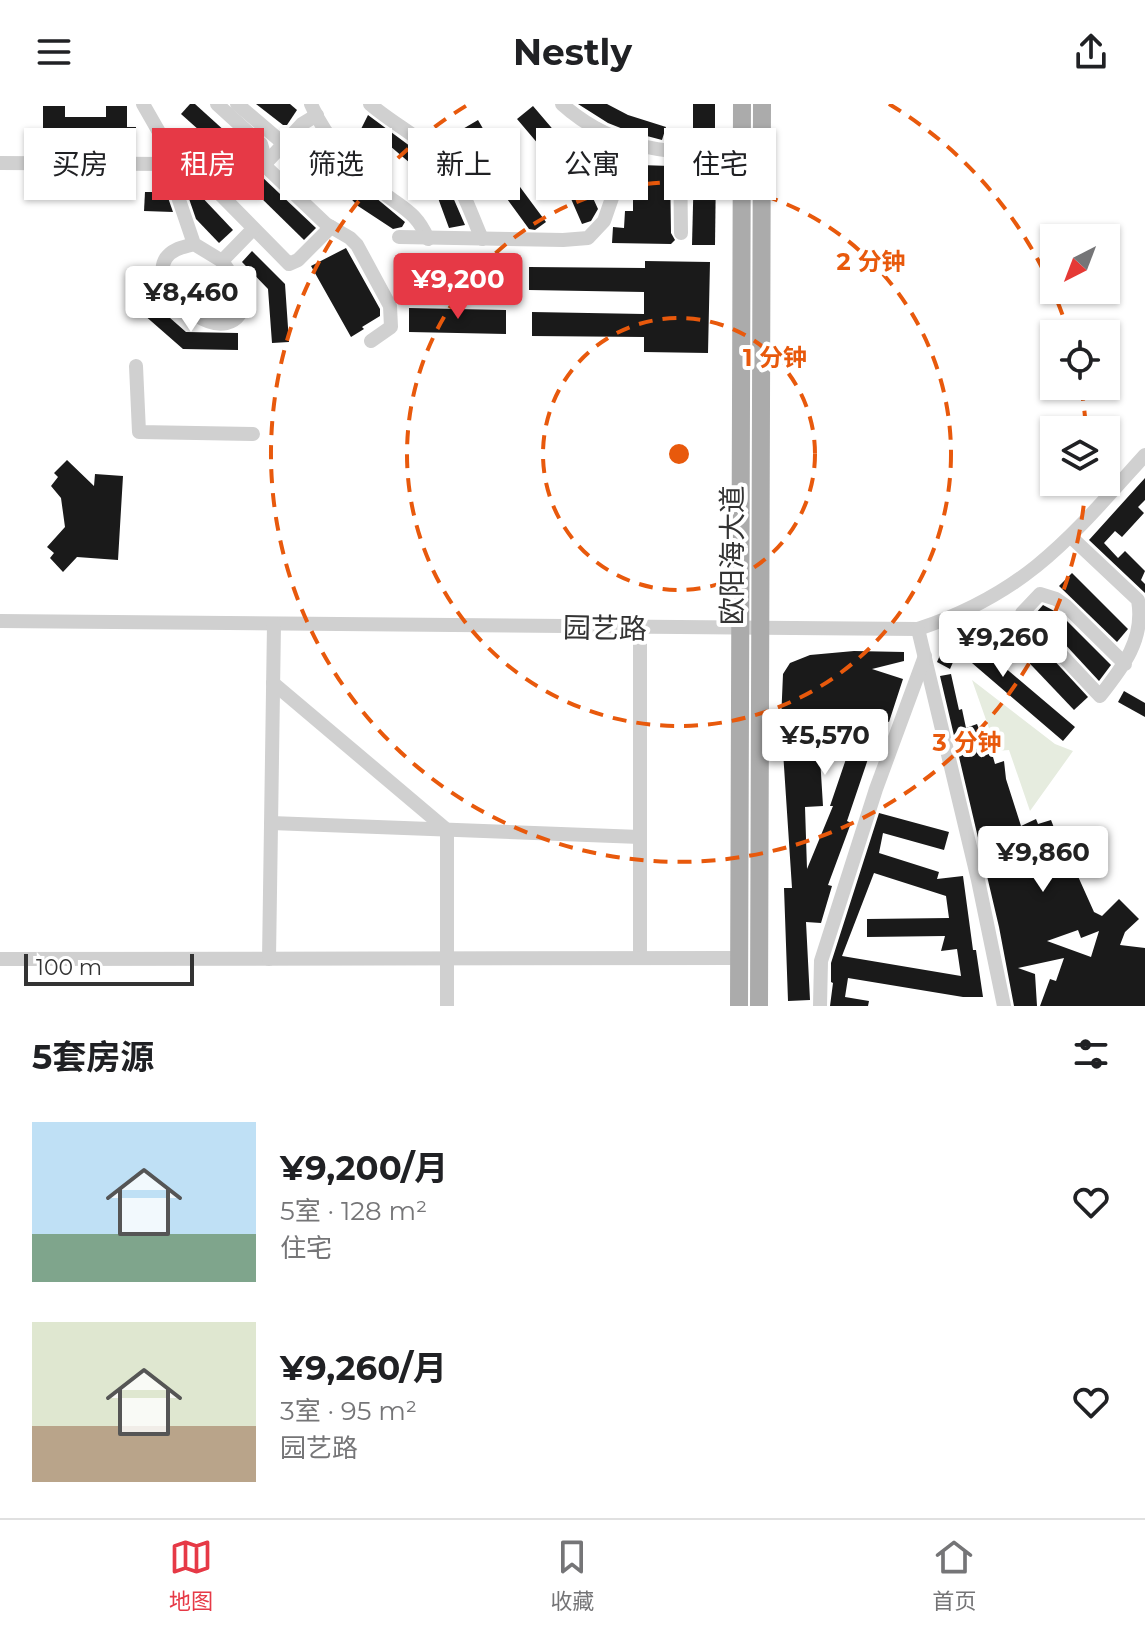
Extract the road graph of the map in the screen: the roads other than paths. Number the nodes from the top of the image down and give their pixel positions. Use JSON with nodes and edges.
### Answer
{"nodes":[{"id":1,"x":143,"y":104,"type":"edge"},
{"id":2,"x":217,"y":104,"type":"edge"},
{"id":3,"x":237,"y":104,"type":"edge"},
{"id":4,"x":370,"y":104,"type":"edge"},
{"id":5,"x":562,"y":104,"type":"edge"},
{"id":6,"x":742,"y":104,"type":"edge"},
{"id":7,"x":762,"y":104,"type":"edge"},
{"id":8,"x":314,"y":110,"type":"edge"},
{"id":9,"x":157,"y":128,"type":"edge"},
{"id":10,"x":243,"y":128,"type":"edge"},
{"id":11,"x":298,"y":128,"type":"edge"},
{"id":12,"x":595,"y":128,"type":"edge"},
{"id":13,"x":742,"y":128,"type":"edge"},
{"id":14,"x":280,"y":141,"type":"edge"},
{"id":15,"x":280,"y":148,"type":"edge"},
{"id":16,"x":0,"y":163,"type":"edge"},
{"id":17,"x":152,"y":164,"type":"edge"},
{"id":18,"x":280,"y":180,"type":"edge"},
{"id":19,"x":180,"y":200,"type":"edge"},
{"id":20,"x":226,"y":200,"type":"edge"},
{"id":21,"x":302,"y":200,"type":"edge"},
{"id":22,"x":611,"y":200,"type":"edge"},
{"id":23,"x":681,"y":200,"type":"edge"},
{"id":24,"x":742,"y":200,"type":"edge"},
{"id":25,"x":331,"y":227,"type":"junction"},
{"id":26,"x":253,"y":229,"type":"junction"},
{"id":27,"x":681,"y":233,"type":"dead end"},
{"id":28,"x":399,"y":237,"type":"dead end"},
{"id":29,"x":428,"y":239,"type":"junction"},
{"id":30,"x":482,"y":239,"type":"junction"},
{"id":31,"x":194,"y":244,"type":"junction"},
{"id":32,"x":222,"y":261,"type":"junction"},
{"id":33,"x":371,"y":341,"type":"dead end"},
{"id":34,"x":136,"y":366,"type":"dead end"},
{"id":35,"x":253,"y":434,"type":"dead end"},
{"id":36,"x":1145,"y":455,"type":"edge"},
{"id":37,"x":1071,"y":537,"type":"junction"},
{"id":38,"x":0,"y":621,"type":"edge"},
{"id":39,"x":274,"y":624,"type":"junction"},
{"id":40,"x":640,"y":628,"type":"junction"},
{"id":41,"x":741,"y":629,"type":"junction"},
{"id":42,"x":760,"y":629,"type":"junction"},
{"id":43,"x":918,"y":629,"type":"junction"},
{"id":44,"x":925,"y":656,"type":"junction"},
{"id":45,"x":1125,"y":664,"type":"junction"},
{"id":46,"x":273,"y":683,"type":"junction"},
{"id":47,"x":271,"y":823,"type":"junction"},
{"id":48,"x":447,"y":830,"type":"junction"},
{"id":49,"x":640,"y":837,"type":"junction"},
{"id":50,"x":449,"y":958,"type":"junction"},
{"id":51,"x":640,"y":958,"type":"junction"},
{"id":52,"x":739,"y":958,"type":"junction"},
{"id":53,"x":0,"y":959,"type":"edge"},
{"id":54,"x":269,"y":959,"type":"junction"},
{"id":55,"x":447,"y":1006,"type":"edge"},
{"id":56,"x":739,"y":1006,"type":"edge"},
{"id":57,"x":759,"y":1006,"type":"edge"},
{"id":58,"x":820,"y":1006,"type":"edge"},
{"id":59,"x":1004,"y":1006,"type":"edge"}],
"edges":[{"from":1,"to":9,"type":"street"},
{"from":2,"to":10,"type":"street"},
{"from":3,"to":14,"type":"street"},
{"from":4,"to":30,"type":"street"},
{"from":5,"to":12,"type":"street"},
{"from":6,"to":13,"type":"main road","name":"欧阳海大道"},
{"from":7,"to":42,"type":"main road","name":"欧阳海大道"},
{"from":8,"to":11,"type":"street"},
{"from":8,"to":29,"type":"street"},
{"from":15,"to":18,"type":"street"},
{"from":16,"to":17,"type":"street"},
{"from":19,"to":31,"type":"street"},
{"from":20,"to":26,"type":"street"},
{"from":21,"to":25,"type":"street"},
{"from":22,"to":30,"type":"street"},
{"from":23,"to":27,"type":"street"},
{"from":24,"to":41,"type":"main road","name":"欧阳海大道"},
{"from":25,"to":26,"type":"street"},
{"from":25,"to":33,"type":"street"},
{"from":26,"to":32,"type":"street"},
{"from":28,"to":29,"type":"street"},
{"from":29,"to":30,"type":"street"},
{"from":31,"to":32,"type":"street"},
{"from":31,"to":32,"type":"street"},
{"from":34,"to":35,"type":"street"},
{"from":36,"to":37,"type":"street","name":"园艺路"},
{"from":37,"to":43,"type":"street","name":"园艺路"},
{"from":37,"to":45,"type":"street"},
{"from":38,"to":39,"type":"street","name":"园艺路"},
{"from":39,"to":40,"type":"street","name":"园艺路"},
{"from":39,"to":46,"type":"street"},
{"from":40,"to":41,"type":"street","name":"园艺路"},
{"from":40,"to":49,"type":"street"},
{"from":41,"to":42,"type":"street","name":"园艺路"},
{"from":41,"to":52,"type":"main road","name":"欧阳海大道"},
{"from":42,"to":43,"type":"street","name":"园艺路"},
{"from":42,"to":57,"type":"main road","name":"欧阳海大道"},
{"from":43,"to":44,"type":"street"},
{"from":44,"to":58,"type":"street"},
{"from":44,"to":59,"type":"street"},
{"from":45,"to":45,"type":"street"},
{"from":46,"to":47,"type":"street"},
{"from":46,"to":48,"type":"street"},
{"from":47,"to":48,"type":"street"},
{"from":47,"to":54,"type":"street"},
{"from":48,"to":49,"type":"street"},
{"from":48,"to":50,"type":"street"},
{"from":49,"to":51,"type":"street"},
{"from":50,"to":51,"type":"street"},
{"from":50,"to":54,"type":"street"},
{"from":50,"to":55,"type":"street"},
{"from":51,"to":52,"type":"street"},
{"from":52,"to":56,"type":"main road","name":"欧阳海大道"},
{"from":53,"to":54,"type":"street"}]}
